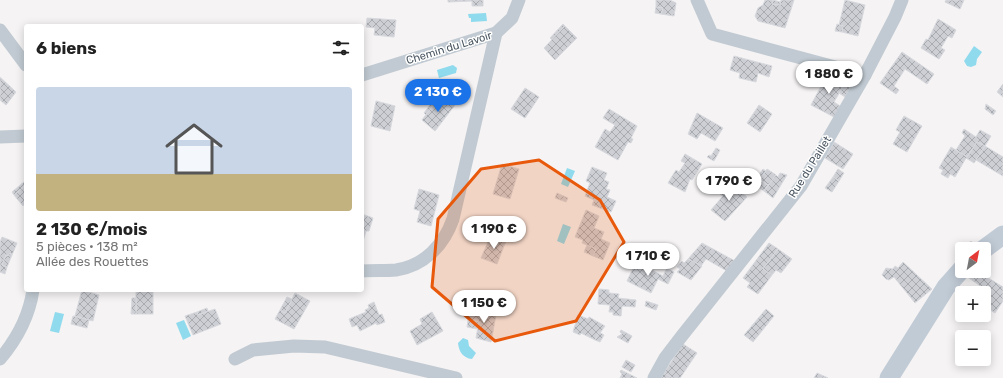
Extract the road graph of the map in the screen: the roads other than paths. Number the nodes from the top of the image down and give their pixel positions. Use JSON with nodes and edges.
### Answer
{"nodes":[{"id":1,"x":519,"y":0,"type":"edge"},
{"id":2,"x":697,"y":0,"type":"edge"},
{"id":3,"x":902,"y":0,"type":"edge"},
{"id":4,"x":0,"y":30,"type":"edge"},
{"id":5,"x":496,"y":33,"type":"junction"},
{"id":6,"x":24,"y":62,"type":"edge"},
{"id":7,"x":364,"y":74,"type":"edge"},
{"id":8,"x":865,"y":76,"type":"junction"},
{"id":9,"x":24,"y":136,"type":"edge"},
{"id":10,"x":0,"y":137,"type":"edge"},
{"id":11,"x":1003,"y":235,"type":"edge"},
{"id":12,"x":991,"y":244,"type":"edge"},
{"id":13,"x":364,"y":271,"type":"edge"},
{"id":14,"x":955,"y":277,"type":"edge"},
{"id":15,"x":32,"y":292,"type":"edge"},
{"id":16,"x":0,"y":359,"type":"edge"},
{"id":17,"x":235,"y":359,"type":"dead end"},
{"id":18,"x":456,"y":378,"type":"edge"},
{"id":19,"x":654,"y":378,"type":"edge"},
{"id":20,"x":889,"y":378,"type":"edge"}],
"edges":[{"from":1,"to":5,"type":"street","name":"Chemin du Lavoir"},
{"from":2,"to":8,"type":"street"},
{"from":3,"to":8,"type":"street","name":"Rue du Paillet"},
{"from":4,"to":6,"type":"street"},
{"from":5,"to":7,"type":"street","name":"Chemin du Lavoir"},
{"from":5,"to":13,"type":"street"},
{"from":8,"to":19,"type":"street","name":"Rue du Paillet"},
{"from":9,"to":10,"type":"street"},
{"from":11,"to":12,"type":"street"},
{"from":14,"to":20,"type":"street"},
{"from":15,"to":16,"type":"street"},
{"from":17,"to":18,"type":"street"}]}
